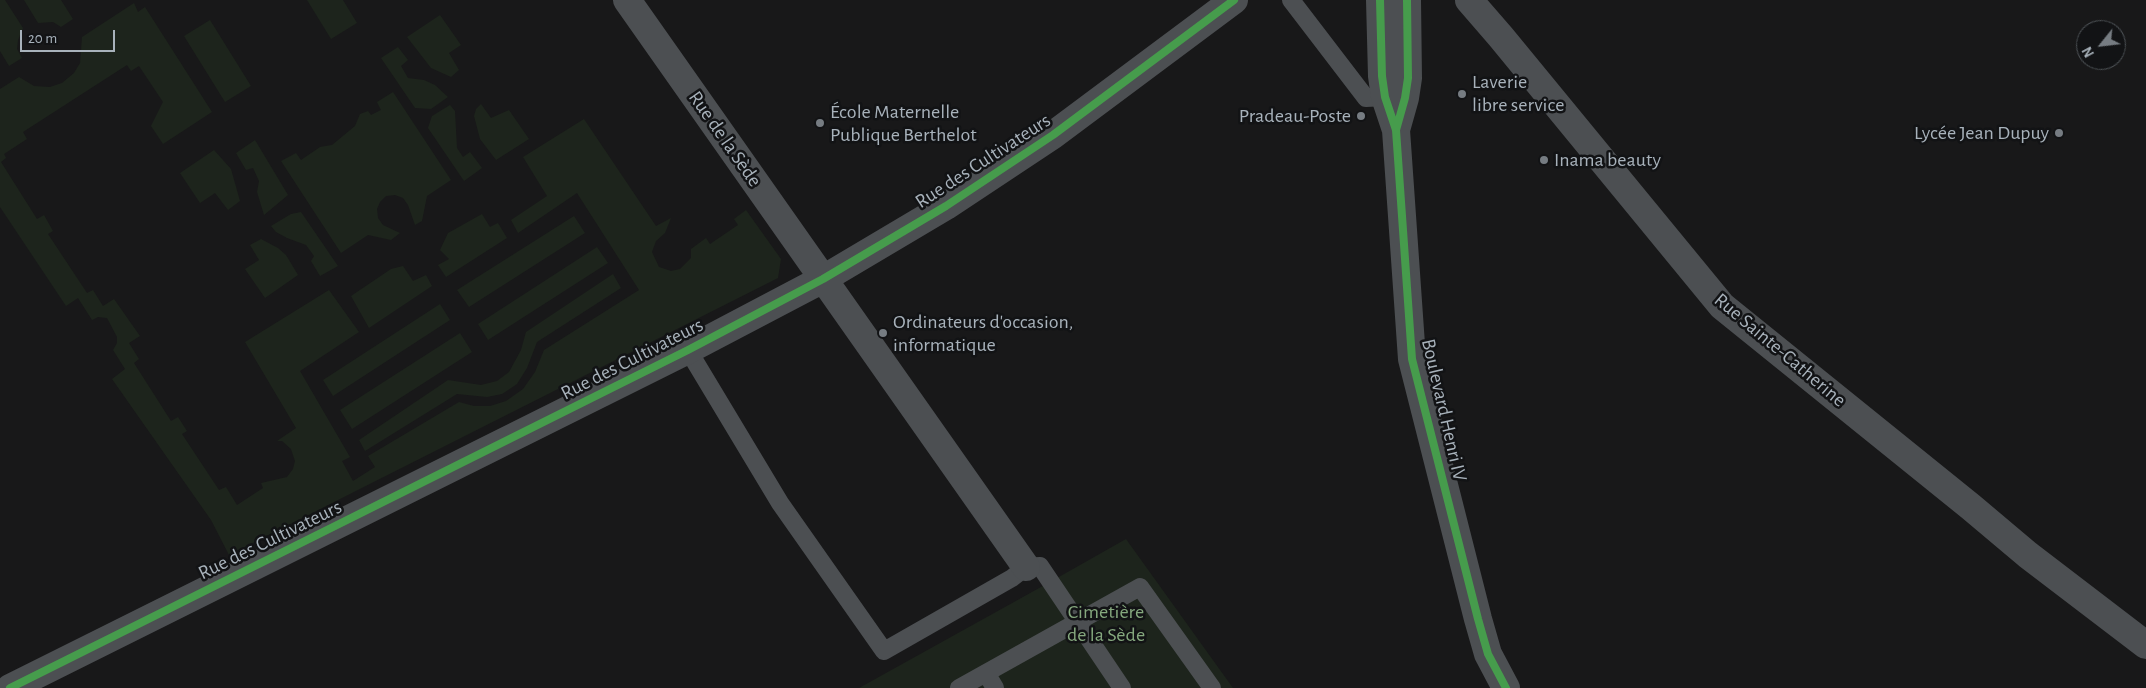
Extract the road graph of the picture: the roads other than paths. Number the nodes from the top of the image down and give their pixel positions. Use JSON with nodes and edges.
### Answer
{"nodes":[{"id":1,"x":627,"y":0,"type":"edge"},
{"id":2,"x":1234,"y":0,"type":"edge"},
{"id":3,"x":1291,"y":0,"type":"edge"},
{"id":4,"x":1380,"y":0,"type":"edge"},
{"id":5,"x":1407,"y":0,"type":"edge"},
{"id":6,"x":1469,"y":0,"type":"edge"},
{"id":7,"x":1385,"y":97,"type":"junction"},
{"id":8,"x":1396,"y":130,"type":"junction"},
{"id":9,"x":823,"y":279,"type":"junction"},
{"id":10,"x":688,"y":350,"type":"junction"},
{"id":11,"x":1026,"y":568,"type":"junction"},
{"id":12,"x":1078,"y":621,"type":"junction"},
{"id":13,"x":2146,"y":645,"type":"edge"},
{"id":14,"x":990,"y":680,"type":"edge"},
{"id":15,"x":10,"y":688,"type":"edge"},
{"id":16,"x":959,"y":688,"type":"edge"},
{"id":17,"x":1122,"y":688,"type":"edge"},
{"id":18,"x":1212,"y":688,"type":"edge"},
{"id":19,"x":1506,"y":688,"type":"edge"}],
"edges":[{"from":1,"to":9,"type":"street","name":"Rue de la Sède"},
{"from":2,"to":9,"type":"street","name":"Rue des Cultivateurs"},
{"from":3,"to":7,"type":"lane"},
{"from":4,"to":7,"type":"street","name":"Boulevard Henri IV"},
{"from":5,"to":8,"type":"street","name":"Boulevard Henri IV"},
{"from":6,"to":13,"type":"street","name":"Rue Sainte-Catherine"},
{"from":7,"to":8,"type":"street","name":"Boulevard Henri IV"},
{"from":8,"to":19,"type":"street","name":"Boulevard Henri IV"},
{"from":9,"to":10,"type":"street","name":"Rue des Cultivateurs"},
{"from":9,"to":11,"type":"street","name":"Rue de la Sède"},
{"from":10,"to":11,"type":"lane"},
{"from":10,"to":15,"type":"street","name":"Rue des Cultivateurs"},
{"from":11,"to":12,"type":"lane"},
{"from":12,"to":14,"type":"lane"},
{"from":12,"to":17,"type":"lane"},
{"from":12,"to":18,"type":"lane"},
{"from":14,"to":16,"type":"lane"}]}
